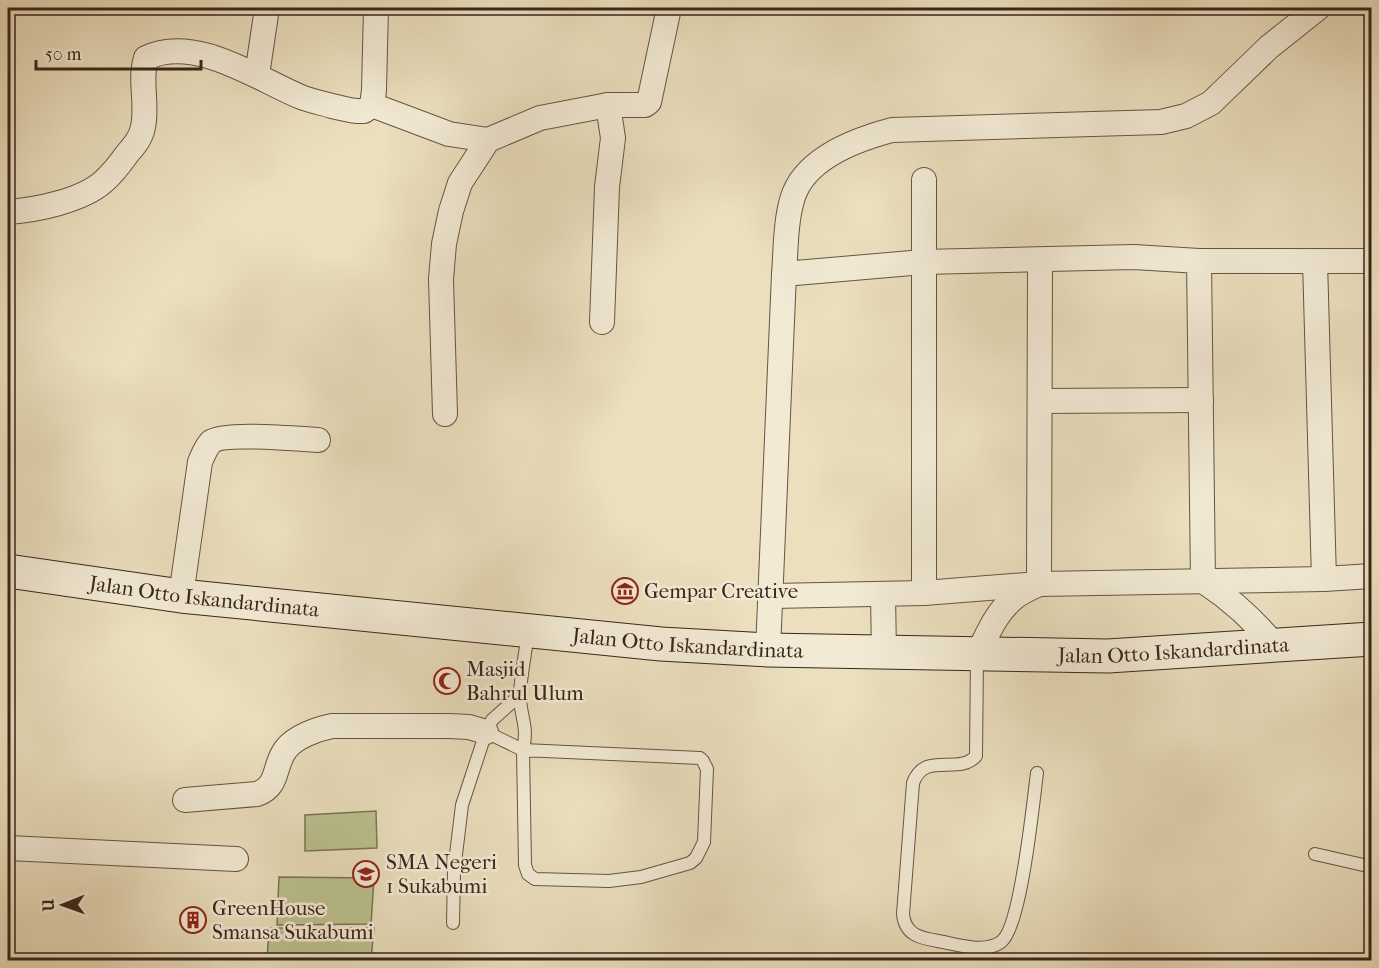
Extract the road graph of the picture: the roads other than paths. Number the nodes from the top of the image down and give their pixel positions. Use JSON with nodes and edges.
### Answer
{"nodes":[{"id":1,"x":267,"y":8,"type":"edge"},
{"id":2,"x":376,"y":8,"type":"edge"},
{"id":3,"x":669,"y":8,"type":"edge"},
{"id":4,"x":1318,"y":8,"type":"edge"},
{"id":5,"x":257,"y":75,"type":"junction"},
{"id":6,"x":372,"y":105,"type":"junction"},
{"id":7,"x":608,"y":105,"type":"junction"},
{"id":8,"x":488,"y":140,"type":"junction"},
{"id":9,"x":924,"y":180,"type":"dead end"},
{"id":10,"x":8,"y":212,"type":"edge"},
{"id":11,"x":1040,"y":260,"type":"junction"},
{"id":12,"x":1199,"y":261,"type":"junction"},
{"id":13,"x":1315,"y":261,"type":"junction"},
{"id":14,"x":1371,"y":261,"type":"edge"},
{"id":15,"x":923,"y":262,"type":"junction"},
{"id":16,"x":784,"y":274,"type":"junction"},
{"id":17,"x":602,"y":322,"type":"dead end"},
{"id":18,"x":1201,"y":400,"type":"junction"},
{"id":19,"x":1041,"y":401,"type":"junction"},
{"id":20,"x":445,"y":414,"type":"dead end"},
{"id":21,"x":318,"y":440,"type":"dead end"},
{"id":22,"x":8,"y":571,"type":"edge"},
{"id":23,"x":1371,"y":576,"type":"edge"},
{"id":24,"x":1324,"y":579,"type":"junction"},
{"id":25,"x":1203,"y":581,"type":"junction"},
{"id":26,"x":1039,"y":584,"type":"junction"},
{"id":27,"x":924,"y":593,"type":"junction"},
{"id":28,"x":883,"y":595,"type":"junction"},
{"id":29,"x":181,"y":596,"type":"junction"},
{"id":30,"x":772,"y":596,"type":"junction"},
{"id":31,"x":529,"y":630,"type":"junction"},
{"id":32,"x":1371,"y":639,"type":"edge"},
{"id":33,"x":1275,"y":646,"type":"junction"},
{"id":34,"x":768,"y":650,"type":"junction"},
{"id":35,"x":884,"y":653,"type":"junction"},
{"id":36,"x":977,"y":655,"type":"junction"},
{"id":37,"x":520,"y":695,"type":"junction"},
{"id":38,"x":486,"y":732,"type":"junction"},
{"id":39,"x":523,"y":750,"type":"junction"},
{"id":40,"x":1037,"y":773,"type":"dead end"},
{"id":41,"x":185,"y":800,"type":"dead end"},
{"id":42,"x":8,"y":848,"type":"edge"},
{"id":43,"x":1316,"y":854,"type":"dead end"},
{"id":44,"x":236,"y":859,"type":"dead end"},
{"id":45,"x":1371,"y":867,"type":"edge"},
{"id":46,"x":453,"y":923,"type":"dead end"}],
"edges":[{"from":1,"to":5,"type":"street"},
{"from":2,"to":6,"type":"street"},
{"from":3,"to":7,"type":"street"},
{"from":4,"to":16,"type":"street"},
{"from":5,"to":6,"type":"street"},
{"from":5,"to":10,"type":"street"},
{"from":6,"to":8,"type":"street"},
{"from":7,"to":8,"type":"street"},
{"from":7,"to":17,"type":"street"},
{"from":8,"to":20,"type":"street"},
{"from":9,"to":15,"type":"street"},
{"from":11,"to":12,"type":"street"},
{"from":11,"to":15,"type":"street"},
{"from":11,"to":19,"type":"street"},
{"from":12,"to":13,"type":"street"},
{"from":12,"to":18,"type":"street"},
{"from":13,"to":14,"type":"street"},
{"from":13,"to":24,"type":"street"},
{"from":15,"to":16,"type":"street"},
{"from":15,"to":27,"type":"street"},
{"from":16,"to":30,"type":"street"},
{"from":18,"to":19,"type":"street"},
{"from":18,"to":25,"type":"street"},
{"from":19,"to":26,"type":"street"},
{"from":21,"to":29,"type":"street"},
{"from":22,"to":29,"type":"main road","name":"Jalan Otto Iskandardinata"},
{"from":23,"to":24,"type":"street"},
{"from":24,"to":25,"type":"street"},
{"from":25,"to":26,"type":"street"},
{"from":25,"to":33,"type":"street"},
{"from":26,"to":27,"type":"street"},
{"from":26,"to":36,"type":"street"},
{"from":27,"to":28,"type":"street"},
{"from":28,"to":30,"type":"street"},
{"from":28,"to":35,"type":"street"},
{"from":29,"to":31,"type":"main road","name":"Jalan Otto Iskandardinata"},
{"from":30,"to":34,"type":"street"},
{"from":31,"to":34,"type":"main road","name":"Jalan Otto Iskandardinata"},
{"from":31,"to":37,"type":"lane"},
{"from":32,"to":33,"type":"main road","name":"Jalan Otto Iskandardinata"},
{"from":33,"to":36,"type":"main road","name":"Jalan Otto Iskandardinata"},
{"from":34,"to":35,"type":"main road","name":"Jalan Otto Iskandardinata"},
{"from":35,"to":36,"type":"main road","name":"Jalan Otto Iskandardinata"},
{"from":36,"to":40,"type":"lane"},
{"from":37,"to":38,"type":"lane"},
{"from":37,"to":39,"type":"lane"},
{"from":38,"to":39,"type":"lane"},
{"from":38,"to":41,"type":"street"},
{"from":38,"to":46,"type":"lane"},
{"from":39,"to":39,"type":"lane"},
{"from":42,"to":44,"type":"street"},
{"from":43,"to":45,"type":"lane"}]}
